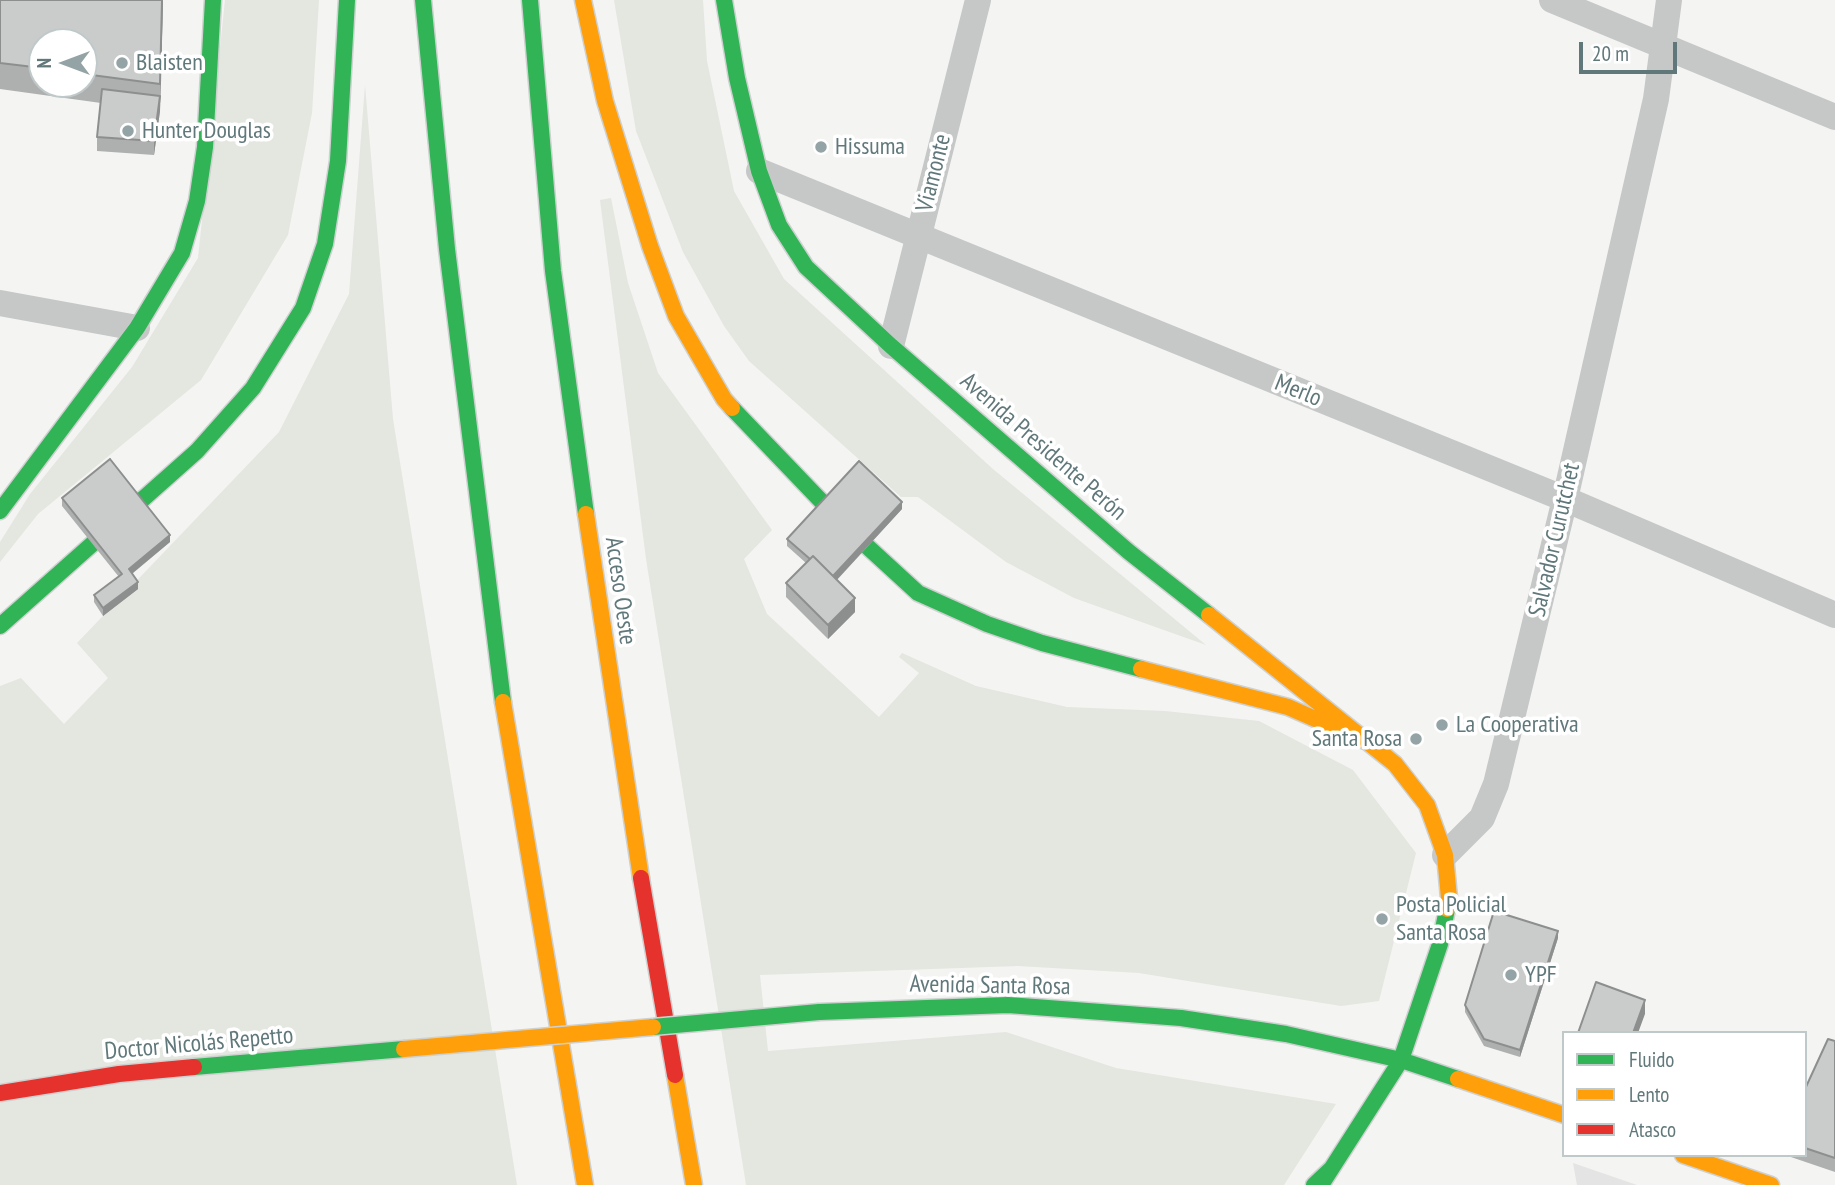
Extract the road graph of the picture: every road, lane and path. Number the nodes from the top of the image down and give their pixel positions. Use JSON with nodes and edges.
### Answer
{"nodes":[{"id":1,"x":213,"y":0,"type":"edge"},
{"id":2,"x":347,"y":0,"type":"edge"},
{"id":3,"x":423,"y":0,"type":"edge"},
{"id":4,"x":530,"y":0,"type":"edge"},
{"id":5,"x":583,"y":0,"type":"edge"},
{"id":6,"x":724,"y":0,"type":"edge"},
{"id":7,"x":978,"y":0,"type":"edge"},
{"id":8,"x":1552,"y":0,"type":"edge"},
{"id":9,"x":1669,"y":0,"type":"edge"},
{"id":10,"x":1664,"y":46,"type":"junction"},
{"id":11,"x":1835,"y":117,"type":"edge"},
{"id":12,"x":759,"y":171,"type":"junction"},
{"id":13,"x":918,"y":237,"type":"junction"},
{"id":14,"x":0,"y":303,"type":"edge"},
{"id":15,"x":136,"y":328,"type":"junction"},
{"id":16,"x":891,"y":346,"type":"junction"},
{"id":17,"x":1565,"y":499,"type":"junction"},
{"id":18,"x":0,"y":510,"type":"edge"},
{"id":19,"x":1835,"y":615,"type":"edge"},
{"id":20,"x":0,"y":626,"type":"edge"},
{"id":21,"x":1372,"y":744,"type":"junction"},
{"id":22,"x":1446,"y":855,"type":"junction"},
{"id":23,"x":404,"y":1049,"type":"joint"},
{"id":24,"x":1401,"y":1060,"type":"junction"},
{"id":25,"x":0,"y":1093,"type":"edge"},
{"id":26,"x":1562,"y":1114,"type":"edge"},
{"id":27,"x":1689,"y":1157,"type":"edge"},
{"id":28,"x":1331,"y":1169,"type":"junction"},
{"id":29,"x":585,"y":1185,"type":"edge"},
{"id":30,"x":694,"y":1185,"type":"edge"},
{"id":31,"x":1314,"y":1185,"type":"edge"},
{"id":32,"x":1321,"y":1185,"type":"edge"},
{"id":33,"x":1771,"y":1185,"type":"edge"}],
"edges":[{"from":1,"to":15,"type":"main road"},
{"from":2,"to":20,"type":"main road"},
{"from":3,"to":29,"type":"main road"},
{"from":4,"to":30,"type":"main road","name":"Acceso Oeste"},
{"from":5,"to":21,"type":"main road"},
{"from":6,"to":12,"type":"main road","name":"Avenida Presidente Perón"},
{"from":7,"to":13,"type":"street","name":"Viamonte"},
{"from":8,"to":10,"type":"street"},
{"from":9,"to":10,"type":"street","name":"Salvador Curutchet"},
{"from":10,"to":11,"type":"street"},
{"from":10,"to":17,"type":"street","name":"Salvador Curutchet"},
{"from":12,"to":13,"type":"street","name":"Merlo"},
{"from":12,"to":16,"type":"main road","name":"Avenida Presidente Perón"},
{"from":13,"to":16,"type":"street","name":"Viamonte"},
{"from":13,"to":17,"type":"street","name":"Merlo"},
{"from":14,"to":15,"type":"street"},
{"from":15,"to":18,"type":"main road"},
{"from":16,"to":21,"type":"main road","name":"Avenida Presidente Perón"},
{"from":17,"to":19,"type":"street","name":"Merlo"},
{"from":17,"to":22,"type":"street","name":"Salvador Curutchet"},
{"from":21,"to":22,"type":"main road","name":"Avenida Presidente Perón"},
{"from":22,"to":24,"type":"main road"},
{"from":23,"to":24,"type":"main road","name":"Avenida Santa Rosa","bridge":true},
{"from":23,"to":25,"type":"main road","name":"Doctor Nicolás Repetto"},
{"from":24,"to":26,"type":"main road","name":"Avenida Santa Rosa"},
{"from":24,"to":28,"type":"main road"},
{"from":27,"to":33,"type":"main road"},
{"from":28,"to":31,"type":"main road"},
{"from":28,"to":32,"type":"main road"}]}
